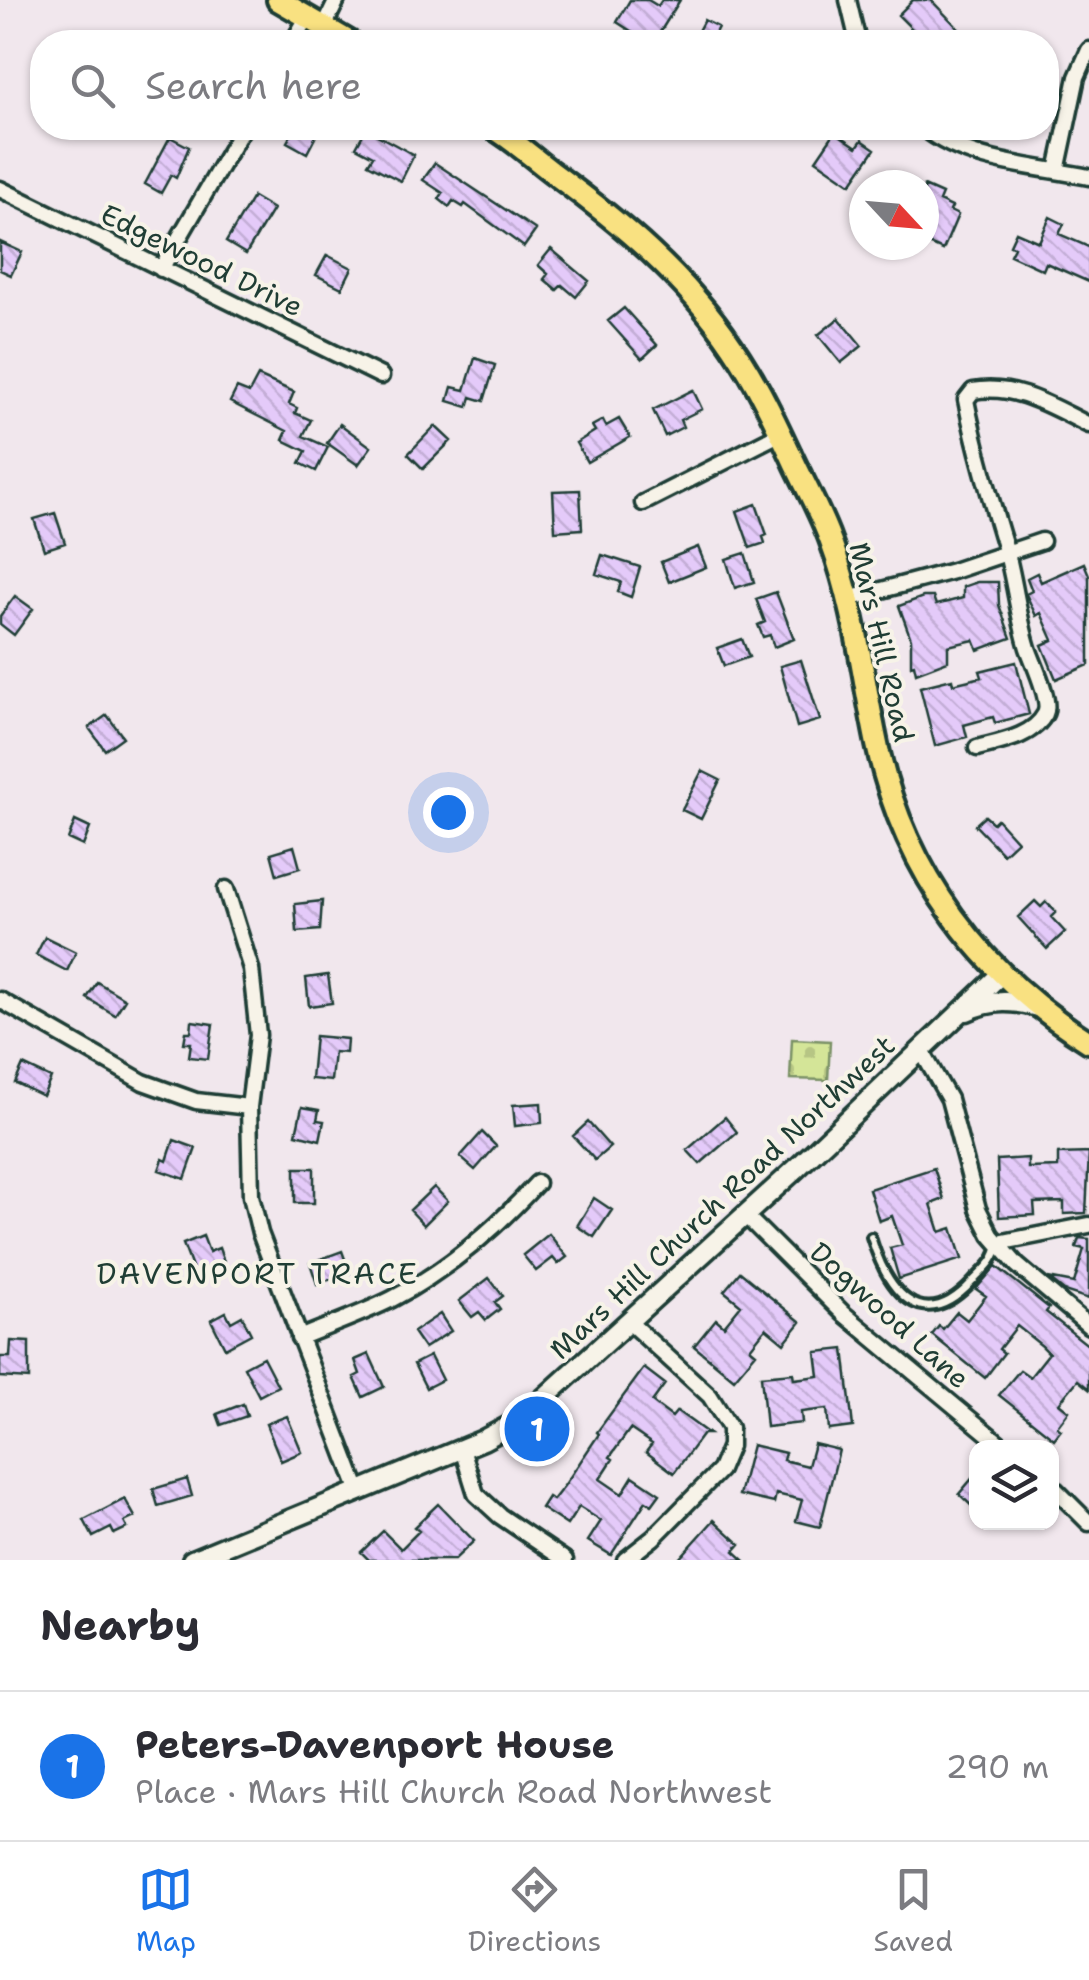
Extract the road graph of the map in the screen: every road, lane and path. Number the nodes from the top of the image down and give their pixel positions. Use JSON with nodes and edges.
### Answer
{"nodes":[{"id":1,"x":337,"y":0,"type":"edge"},
{"id":2,"x":848,"y":0,"type":"edge"},
{"id":3,"x":301,"y":11,"type":"edge"},
{"id":4,"x":331,"y":30,"type":"edge"},
{"id":5,"x":855,"y":30,"type":"edge"},
{"id":6,"x":1089,"y":50,"type":"edge"},
{"id":7,"x":236,"y":140,"type":"edge"},
{"id":8,"x":509,"y":140,"type":"edge"},
{"id":9,"x":940,"y":140,"type":"edge"},
{"id":10,"x":1057,"y":171,"type":"junction"},
{"id":11,"x":1089,"y":177,"type":"edge"},
{"id":12,"x":0,"y":189,"type":"edge"},
{"id":13,"x":161,"y":268,"type":"junction"},
{"id":14,"x":381,"y":376,"type":"dead end"},
{"id":15,"x":1089,"y":425,"type":"edge"},
{"id":16,"x":781,"y":434,"type":"junction"},
{"id":17,"x":643,"y":503,"type":"dead end"},
{"id":18,"x":1042,"y":541,"type":"dead end"},
{"id":19,"x":1007,"y":552,"type":"junction"},
{"id":20,"x":848,"y":599,"type":"junction"},
{"id":21,"x":977,"y":748,"type":"dead end"},
{"id":22,"x":226,"y":889,"type":"dead end"},
{"id":23,"x":1001,"y":974,"type":"junction"},
{"id":24,"x":0,"y":1000,"type":"edge"},
{"id":25,"x":1041,"y":1008,"type":"junction"},
{"id":26,"x":958,"y":1015,"type":"junction"},
{"id":27,"x":1089,"y":1042,"type":"edge"},
{"id":28,"x":921,"y":1050,"type":"junction"},
{"id":29,"x":249,"y":1107,"type":"junction"},
{"id":30,"x":537,"y":1183,"type":"dead end"},
{"id":31,"x":745,"y":1215,"type":"junction"},
{"id":32,"x":1089,"y":1225,"type":"edge"},
{"id":33,"x":872,"y":1237,"type":"dead end"},
{"id":34,"x":998,"y":1243,"type":"junction"},
{"id":35,"x":628,"y":1320,"type":"junction"},
{"id":36,"x":1089,"y":1326,"type":"edge"},
{"id":37,"x":299,"y":1338,"type":"junction"},
{"id":38,"x":995,"y":1440,"type":"edge"},
{"id":39,"x":462,"y":1449,"type":"junction"},
{"id":40,"x":359,"y":1492,"type":"junction"},
{"id":41,"x":1059,"y":1493,"type":"edge"},
{"id":42,"x":1089,"y":1522,"type":"edge"},
{"id":43,"x":192,"y":1560,"type":"edge"},
{"id":44,"x":565,"y":1560,"type":"edge"},
{"id":45,"x":626,"y":1560,"type":"edge"}],
"edges":[{"from":1,"to":3,"type":"street"},
{"from":2,"to":5,"type":"street"},
{"from":3,"to":4,"type":"main road"},
{"from":6,"to":10,"type":"street"},
{"from":7,"to":13,"type":"street"},
{"from":8,"to":16,"type":"main road","name":"Mars Hill Road"},
{"from":9,"to":10,"type":"street"},
{"from":10,"to":11,"type":"street"},
{"from":12,"to":13,"type":"street","name":"Edgewood Drive"},
{"from":13,"to":14,"type":"street","name":"Edgewood Drive"},
{"from":15,"to":19,"type":"street"},
{"from":16,"to":17,"type":"street"},
{"from":16,"to":20,"type":"main road","name":"Mars Hill Road"},
{"from":18,"to":19,"type":"street"},
{"from":19,"to":20,"type":"street"},
{"from":19,"to":21,"type":"street"},
{"from":20,"to":23,"type":"main road","name":"Mars Hill Road"},
{"from":22,"to":29,"type":"street"},
{"from":23,"to":25,"type":"main road","name":"Mars Hill Road"},
{"from":23,"to":26,"type":"street","name":"Mars Hill Church Road Northwest"},
{"from":24,"to":29,"type":"street"},
{"from":25,"to":26,"type":"street"},
{"from":25,"to":27,"type":"main road","name":"Mars Hill Road"},
{"from":26,"to":28,"type":"street","name":"Mars Hill Church Road Northwest"},
{"from":28,"to":31,"type":"street","name":"Mars Hill Church Road Northwest"},
{"from":28,"to":34,"type":"street"},
{"from":29,"to":37,"type":"street"},
{"from":30,"to":37,"type":"street"},
{"from":31,"to":35,"type":"street","name":"Mars Hill Church Road Northwest"},
{"from":31,"to":38,"type":"street","name":"Dogwood Lane"},
{"from":32,"to":34,"type":"street"},
{"from":33,"to":34,"type":"lane"},
{"from":34,"to":36,"type":"street"},
{"from":35,"to":39,"type":"street","name":"Mars Hill Church Road Northwest"},
{"from":35,"to":45,"type":"street"},
{"from":37,"to":40,"type":"street"},
{"from":39,"to":40,"type":"street","name":"Mars Hill Church Road Northwest"},
{"from":39,"to":44,"type":"street"},
{"from":40,"to":43,"type":"street","name":"Mars Hill Church Road Northwest"},
{"from":41,"to":42,"type":"street"}]}
